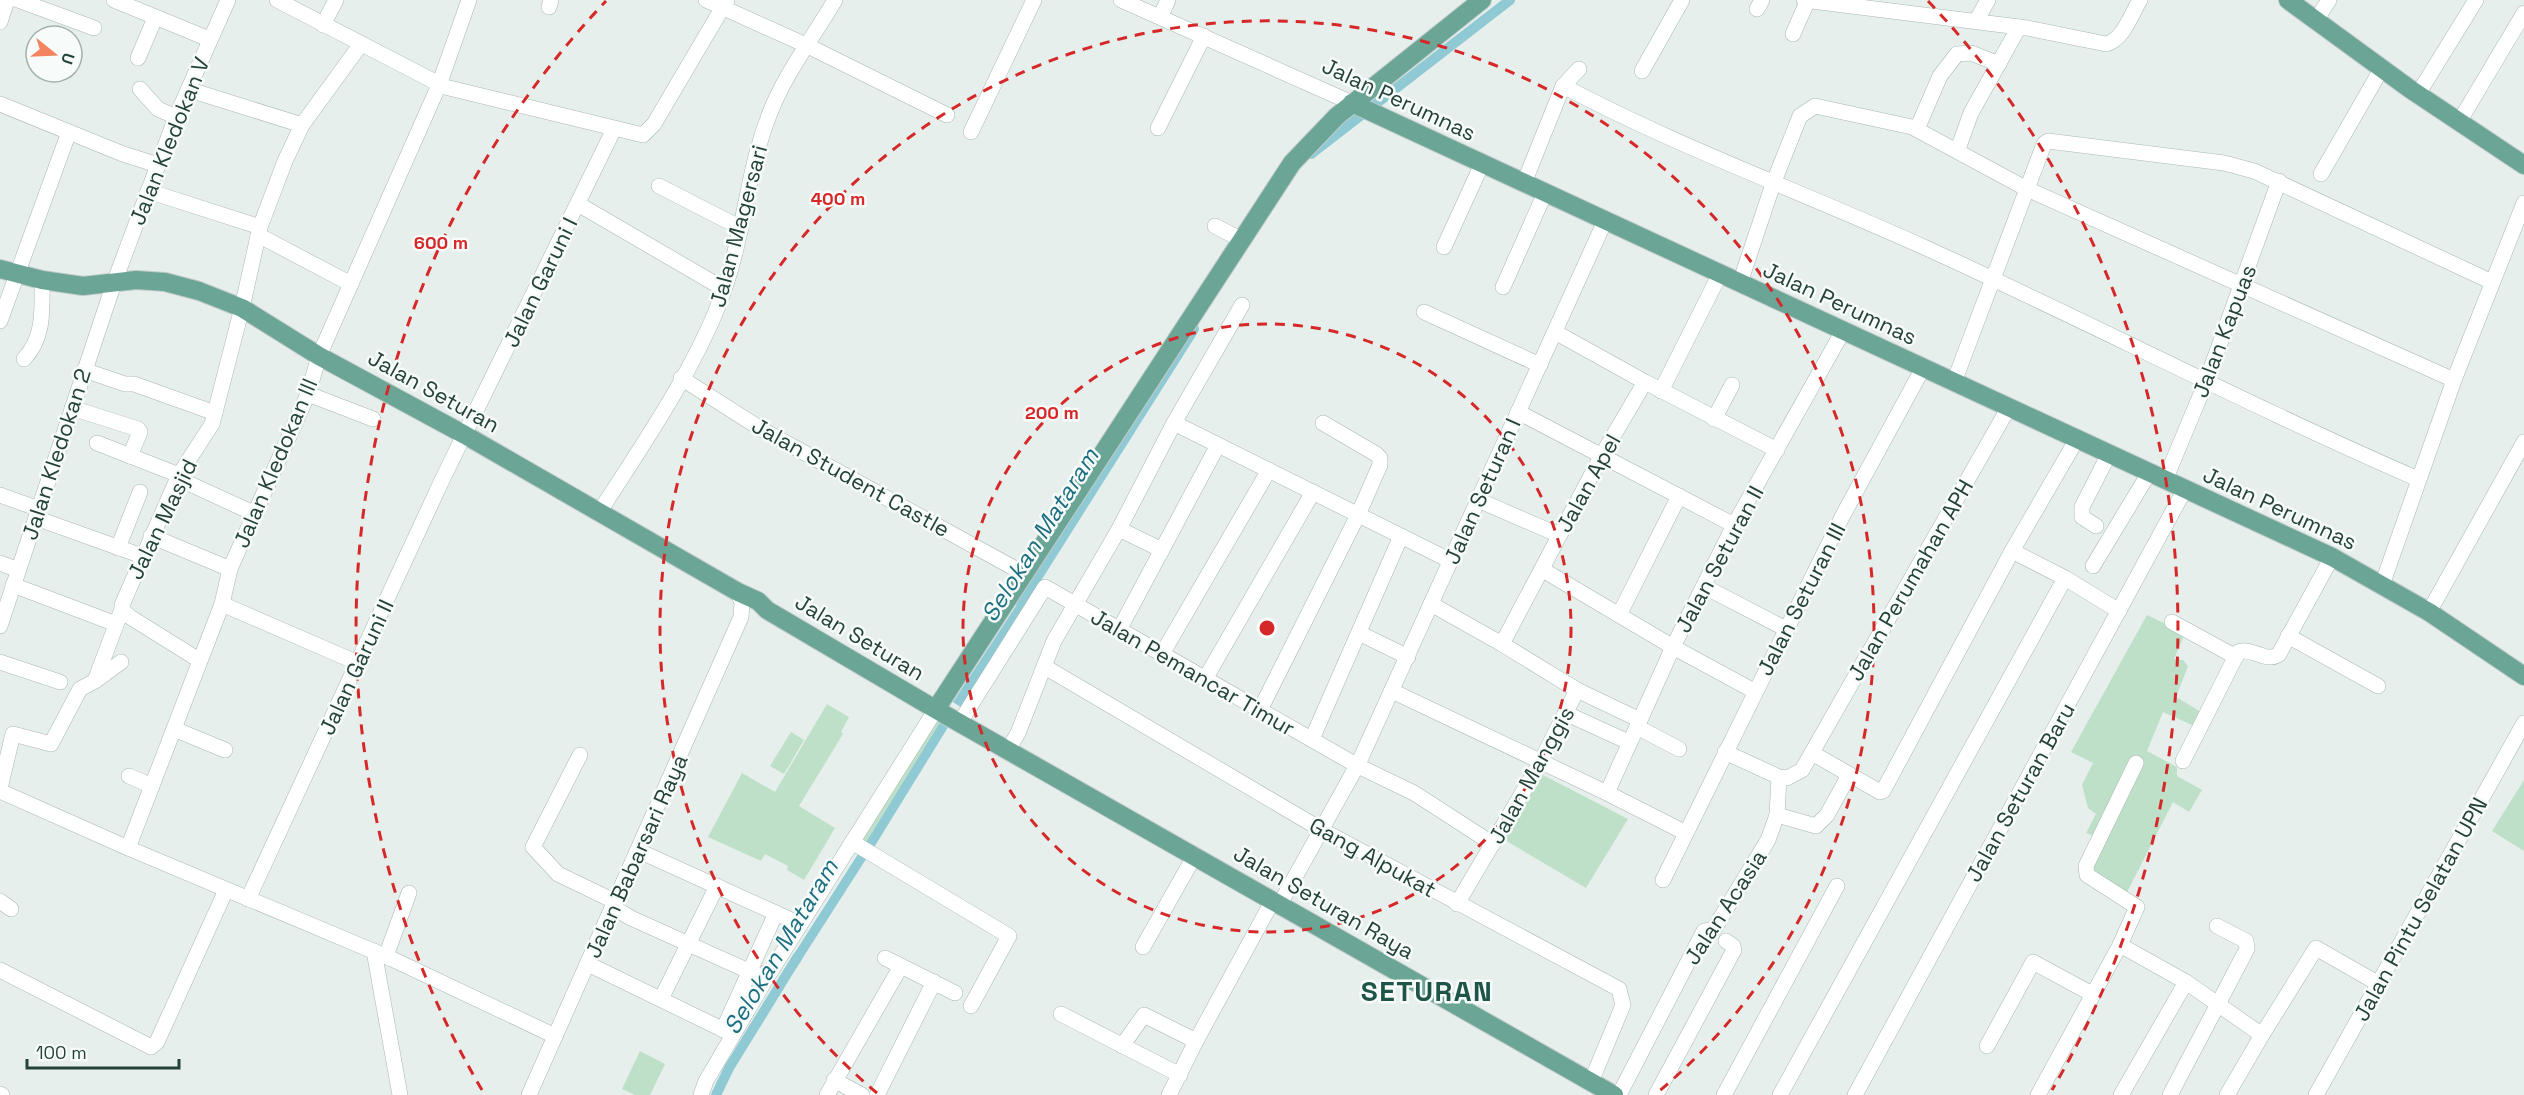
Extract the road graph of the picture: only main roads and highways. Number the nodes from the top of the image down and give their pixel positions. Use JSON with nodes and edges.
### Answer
{"nodes":[{"id":1,"x":1482,"y":0,"type":"edge"},
{"id":2,"x":2288,"y":0,"type":"edge"},
{"id":3,"x":1357,"y":106,"type":"junction"},
{"id":4,"x":2524,"y":165,"type":"edge"},
{"id":5,"x":8,"y":271,"type":"edge"},
{"id":6,"x":2524,"y":676,"type":"edge"},
{"id":7,"x":946,"y":713,"type":"junction"},
{"id":8,"x":1614,"y":1095,"type":"edge"}],
"edges":[{"from":1,"to":3,"type":"main road"},
{"from":2,"to":4,"type":"main road"},
{"from":3,"to":6,"type":"main road","name":"Jalan Perumnas"},
{"from":3,"to":7,"type":"main road"},
{"from":5,"to":7,"type":"main road","name":"Jalan Seturan"},
{"from":7,"to":8,"type":"main road","name":"Jalan Seturan Raya"}]}
